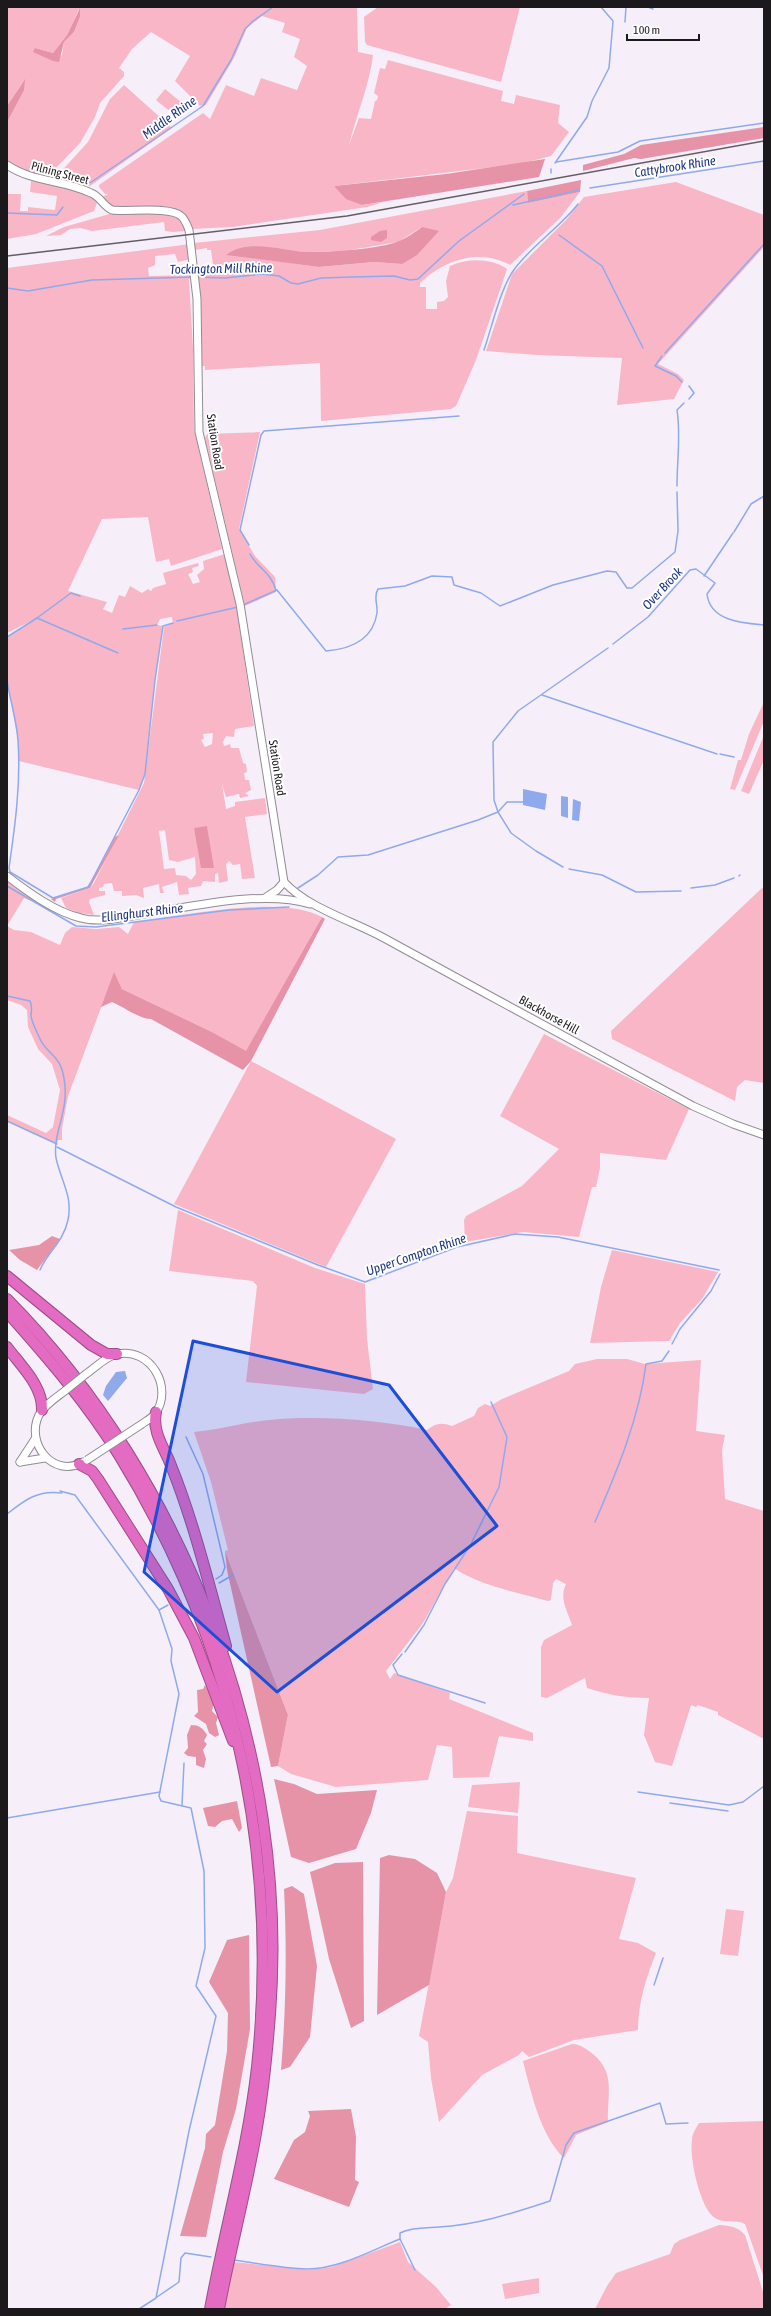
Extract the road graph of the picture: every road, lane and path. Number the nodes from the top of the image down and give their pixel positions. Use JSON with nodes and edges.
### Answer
{"nodes":[{"id":1,"x":7,"y":165,"type":"edge"},
{"id":2,"x":104,"y":207,"type":"joint"},
{"id":3,"x":7,"y":876,"type":"edge"},
{"id":4,"x":284,"y":882,"type":"junction"},
{"id":5,"x":263,"y":898,"type":"junction"},
{"id":6,"x":325,"y":909,"type":"junction"},
{"id":7,"x":764,"y":1135,"type":"edge"},
{"id":8,"x":7,"y":1276,"type":"edge"},
{"id":9,"x":7,"y":1299,"type":"edge"},
{"id":10,"x":7,"y":1312,"type":"edge"},
{"id":11,"x":7,"y":1348,"type":"edge"},
{"id":12,"x":117,"y":1354,"type":"junction"},
{"id":13,"x":42,"y":1410,"type":"junction"},
{"id":14,"x":156,"y":1412,"type":"junction"},
{"id":15,"x":35,"y":1439,"type":"junction"},
{"id":16,"x":45,"y":1458,"type":"junction"},
{"id":17,"x":83,"y":1462,"type":"junction"},
{"id":18,"x":248,"y":1737,"type":"junction"},
{"id":19,"x":244,"y":1769,"type":"junction"},
{"id":20,"x":210,"y":2309,"type":"edge"},
{"id":21,"x":219,"y":2309,"type":"edge"}],
"edges":[{"from":1,"to":2,"type":"street","name":"Pilning Street"},
{"from":2,"to":4,"type":"street","name":"Station Road"},
{"from":3,"to":5,"type":"street"},
{"from":4,"to":5,"type":"street"},
{"from":4,"to":6,"type":"street"},
{"from":5,"to":6,"type":"street"},
{"from":6,"to":7,"type":"street","name":"Blackhorse Hill"},
{"from":8,"to":12,"type":"highway"},
{"from":9,"to":18,"type":"highway"},
{"from":10,"to":19,"type":"highway"},
{"from":11,"to":13,"type":"highway"},
{"from":12,"to":13,"type":"street","bridge":true},
{"from":12,"to":14,"type":"street"},
{"from":13,"to":15,"type":"street"},
{"from":14,"to":17,"type":"street","bridge":true},
{"from":14,"to":18,"type":"highway"},
{"from":15,"to":16,"type":"street"},
{"from":15,"to":16,"type":"street"},
{"from":16,"to":17,"type":"street"},
{"from":17,"to":19,"type":"highway"},
{"from":18,"to":21,"type":"highway"},
{"from":19,"to":20,"type":"highway"}]}
